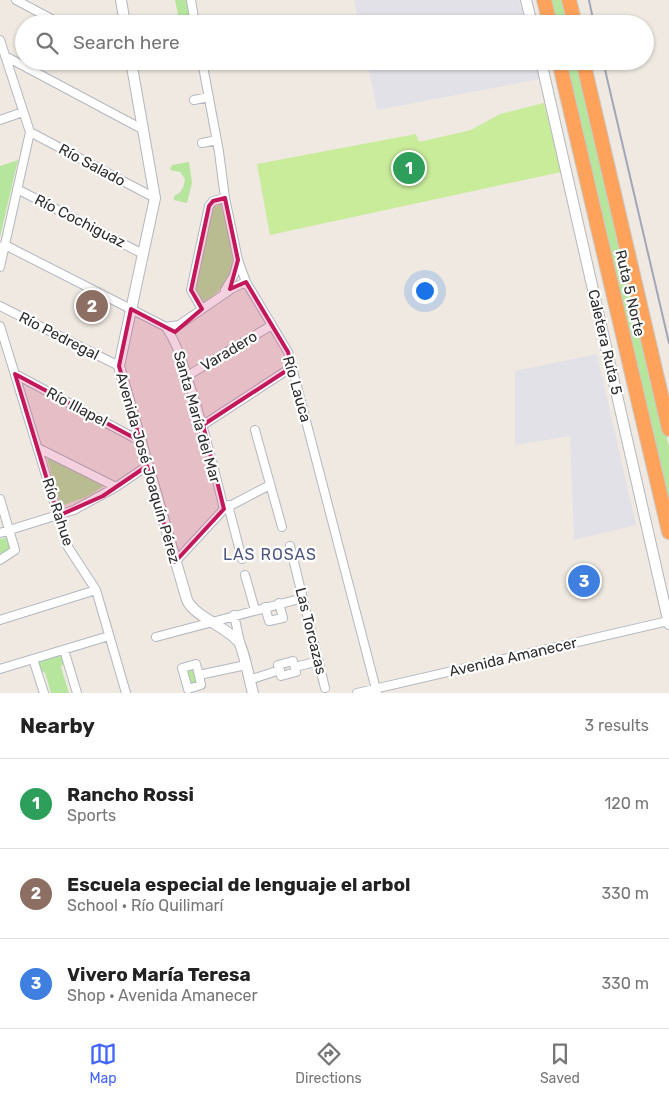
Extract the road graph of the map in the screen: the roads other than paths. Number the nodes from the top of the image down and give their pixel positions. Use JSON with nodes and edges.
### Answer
{"nodes":[{"id":1,"x":16,"y":0,"type":"edge"},
{"id":2,"x":120,"y":0,"type":"edge"},
{"id":3,"x":191,"y":0,"type":"edge"},
{"id":4,"x":526,"y":0,"type":"edge"},
{"id":5,"x":544,"y":0,"type":"edge"},
{"id":6,"x":569,"y":0,"type":"edge"},
{"id":7,"x":44,"y":15,"type":"edge"},
{"id":8,"x":123,"y":15,"type":"edge"},
{"id":9,"x":194,"y":15,"type":"edge"},
{"id":10,"x":530,"y":15,"type":"edge"},
{"id":11,"x":548,"y":15,"type":"edge"},
{"id":12,"x":573,"y":15,"type":"edge"},
{"id":13,"x":0,"y":40,"type":"edge"},
{"id":14,"x":4,"y":62,"type":"edge"},
{"id":15,"x":20,"y":70,"type":"edge"},
{"id":16,"x":132,"y":70,"type":"edge"},
{"id":17,"x":204,"y":70,"type":"edge"},
{"id":18,"x":542,"y":70,"type":"edge"},
{"id":19,"x":561,"y":70,"type":"edge"},
{"id":20,"x":585,"y":70,"type":"edge"},
{"id":21,"x":209,"y":97,"type":"junction"},
{"id":22,"x":194,"y":100,"type":"dead end"},
{"id":23,"x":23,"y":112,"type":"junction"},
{"id":24,"x":0,"y":120,"type":"edge"},
{"id":25,"x":142,"y":129,"type":"junction"},
{"id":26,"x":30,"y":132,"type":"junction"},
{"id":27,"x":217,"y":140,"type":"junction"},
{"id":28,"x":202,"y":143,"type":"dead end"},
{"id":29,"x":17,"y":189,"type":"junction"},
{"id":30,"x":155,"y":198,"type":"junction"},
{"id":31,"x":225,"y":198,"type":"junction"},
{"id":32,"x":2,"y":246,"type":"edge"},
{"id":33,"x":143,"y":254,"type":"junction"},
{"id":34,"x":238,"y":260,"type":"junction"},
{"id":35,"x":0,"y":267,"type":"edge"},
{"id":36,"x":246,"y":282,"type":"junction"},
{"id":37,"x":219,"y":297,"type":"junction"},
{"id":38,"x":0,"y":306,"type":"edge"},
{"id":39,"x":131,"y":309,"type":"junction"},
{"id":40,"x":202,"y":309,"type":"junction"},
{"id":41,"x":272,"y":325,"type":"junction"},
{"id":42,"x":0,"y":326,"type":"edge"},
{"id":43,"x":179,"y":326,"type":"junction"},
{"id":44,"x":166,"y":328,"type":"junction"},
{"id":45,"x":175,"y":342,"type":"junction"},
{"id":46,"x":118,"y":366,"type":"junction"},
{"id":47,"x":292,"y":367,"type":"junction"},
{"id":48,"x":15,"y":374,"type":"junction"},
{"id":49,"x":187,"y":376,"type":"junction"},
{"id":50,"x":203,"y":425,"type":"junction"},
{"id":51,"x":669,"y":429,"type":"edge"},
{"id":52,"x":255,"y":430,"type":"dead end"},
{"id":53,"x":140,"y":441,"type":"junction"},
{"id":54,"x":38,"y":448,"type":"junction"},
{"id":55,"x":147,"y":466,"type":"junction"},
{"id":56,"x":270,"y":485,"type":"junction"},
{"id":57,"x":116,"y":487,"type":"junction"},
{"id":58,"x":0,"y":499,"type":"edge"},
{"id":59,"x":226,"y":507,"type":"junction"},
{"id":60,"x":58,"y":516,"type":"junction"},
{"id":61,"x":282,"y":527,"type":"dead end"},
{"id":62,"x":10,"y":530,"type":"junction"},
{"id":63,"x":669,"y":532,"type":"edge"},
{"id":64,"x":0,"y":533,"type":"edge"},
{"id":65,"x":290,"y":546,"type":"dead end"},
{"id":66,"x":242,"y":559,"type":"dead end"},
{"id":67,"x":0,"y":560,"type":"edge"},
{"id":68,"x":175,"y":562,"type":"junction"},
{"id":69,"x":245,"y":575,"type":"dead end"},
{"id":70,"x":96,"y":590,"type":"junction"},
{"id":71,"x":303,"y":598,"type":"junction"},
{"id":72,"x":279,"y":603,"type":"junction"},
{"id":73,"x":266,"y":607,"type":"junction"},
{"id":74,"x":255,"y":610,"type":"junction"},
{"id":75,"x":234,"y":615,"type":"junction"},
{"id":76,"x":0,"y":620,"type":"edge"},
{"id":77,"x":212,"y":621,"type":"junction"},
{"id":78,"x":669,"y":622,"type":"edge"},
{"id":79,"x":109,"y":636,"type":"junction"},
{"id":80,"x":156,"y":637,"type":"dead end"},
{"id":81,"x":240,"y":642,"type":"junction"},
{"id":82,"x":64,"y":650,"type":"junction"},
{"id":83,"x":33,"y":659,"type":"junction"},
{"id":84,"x":319,"y":661,"type":"junction"},
{"id":85,"x":246,"y":666,"type":"junction"},
{"id":86,"x":0,"y":669,"type":"edge"},
{"id":87,"x":199,"y":675,"type":"dead end"},
{"id":88,"x":250,"y":680,"type":"junction"},
{"id":89,"x":325,"y":688,"type":"dead end"},
{"id":90,"x":377,"y":691,"type":"edge"},
{"id":91,"x":44,"y":693,"type":"edge"},
{"id":92,"x":77,"y":693,"type":"edge"},
{"id":93,"x":126,"y":693,"type":"edge"},
{"id":94,"x":253,"y":693,"type":"edge"},
{"id":95,"x":357,"y":693,"type":"edge"}],
"edges":[{"from":1,"to":7,"type":"street"},
{"from":2,"to":8,"type":"main road"},
{"from":3,"to":9,"type":"street"},
{"from":4,"to":10,"type":"main road"},
{"from":5,"to":11,"type":"highway"},
{"from":6,"to":12,"type":"highway"},
{"from":13,"to":14,"type":"street"},
{"from":14,"to":23,"type":"street"},
{"from":15,"to":25,"type":"street"},
{"from":16,"to":25,"type":"main road","name":"Avenida José Joaquín Pérez"},
{"from":17,"to":21,"type":"street","name":"Río Lauca"},
{"from":18,"to":78,"type":"main road","name":"Caletera Ruta 5"},
{"from":19,"to":63,"type":"highway","name":"Ruta 5 Norte"},
{"from":20,"to":51,"type":"highway","name":"Ruta 5 Norte"},
{"from":21,"to":22,"type":"street"},
{"from":21,"to":27,"type":"street","name":"Río Lauca"},
{"from":23,"to":24,"type":"street"},
{"from":23,"to":26,"type":"street"},
{"from":25,"to":30,"type":"main road","name":"Avenida José Joaquín Pérez"},
{"from":26,"to":29,"type":"street"},
{"from":26,"to":30,"type":"street","name":"Río Salado"},
{"from":27,"to":28,"type":"street"},
{"from":27,"to":31,"type":"street","name":"Río Lauca"},
{"from":29,"to":32,"type":"street"},
{"from":29,"to":33,"type":"street","name":"Río Cochiguaz"},
{"from":30,"to":33,"type":"main road","name":"Avenida José Joaquín Pérez"},
{"from":31,"to":34,"type":"street","name":"Río Lauca"},
{"from":31,"to":40,"type":"street"},
{"from":32,"to":35,"type":"street"},
{"from":32,"to":39,"type":"street"},
{"from":33,"to":39,"type":"main road","name":"Avenida José Joaquín Pérez"},
{"from":34,"to":36,"type":"street","name":"Río Lauca"},
{"from":34,"to":37,"type":"street"},
{"from":36,"to":37,"type":"street"},
{"from":36,"to":41,"type":"street","name":"Río Lauca"},
{"from":37,"to":40,"type":"street"},
{"from":38,"to":46,"type":"street","name":"Río Pedregal"},
{"from":39,"to":44,"type":"street"},
{"from":39,"to":46,"type":"main road","name":"Avenida José Joaquín Pérez"},
{"from":40,"to":43,"type":"street"},
{"from":41,"to":47,"type":"street","name":"Río Lauca"},
{"from":41,"to":49,"type":"street","name":"Varadero"},
{"from":42,"to":48,"type":"street","name":"Río Rahue"},
{"from":43,"to":44,"type":"street"},
{"from":43,"to":45,"type":"street"},
{"from":44,"to":45,"type":"street","name":"Santa María del Mar"},
{"from":45,"to":49,"type":"street","name":"Santa María del Mar"},
{"from":46,"to":53,"type":"main road","name":"Avenida José Joaquín Pérez"},
{"from":47,"to":50,"type":"street"},
{"from":47,"to":90,"type":"street","name":"Río Lauca"},
{"from":48,"to":53,"type":"street","name":"Río Illapel"},
{"from":48,"to":54,"type":"street","name":"Río Rahue"},
{"from":49,"to":50,"type":"street","name":"Santa María del Mar"},
{"from":50,"to":59,"type":"street","name":"Santa María del Mar"},
{"from":52,"to":56,"type":"street"},
{"from":53,"to":55,"type":"main road","name":"Avenida José Joaquín Pérez"},
{"from":54,"to":57,"type":"street"},
{"from":54,"to":60,"type":"street","name":"Río Rahue"},
{"from":55,"to":57,"type":"street"},
{"from":55,"to":68,"type":"main road","name":"Avenida José Joaquín Pérez"},
{"from":56,"to":59,"type":"street"},
{"from":56,"to":61,"type":"street"},
{"from":57,"to":60,"type":"street"},
{"from":58,"to":62,"type":"street"},
{"from":59,"to":66,"type":"street","name":"Santa María del Mar"},
{"from":59,"to":68,"type":"street"},
{"from":60,"to":62,"type":"street"},
{"from":60,"to":70,"type":"street","name":"Río Rahue"},
{"from":62,"to":64,"type":"street"},
{"from":62,"to":67,"type":"street"},
{"from":65,"to":71,"type":"street","name":"Las Torcazas"},
{"from":68,"to":77,"type":"main road","name":"Avenida José Joaquín Pérez"},
{"from":69,"to":74,"type":"street"},
{"from":70,"to":76,"type":"street"},
{"from":70,"to":79,"type":"street","name":"Río Rahue"},
{"from":71,"to":72,"type":"street"},
{"from":71,"to":84,"type":"street","name":"Las Torcazas"},
{"from":72,"to":73,"type":"street"},
{"from":72,"to":73,"type":"street"},
{"from":73,"to":74,"type":"street"},
{"from":74,"to":75,"type":"street"},
{"from":75,"to":77,"type":"street"},
{"from":75,"to":81,"type":"street"},
{"from":77,"to":80,"type":"street"},
{"from":77,"to":81,"type":"main road","name":"Avenida José Joaquín Pérez"},
{"from":78,"to":90,"type":"street","name":"Avenida Amanecer"},
{"from":79,"to":82,"type":"street"},
{"from":79,"to":93,"type":"street","name":"Río Rahue"},
{"from":81,"to":85,"type":"main road"},
{"from":82,"to":83,"type":"street"},
{"from":82,"to":92,"type":"street"},
{"from":83,"to":86,"type":"street"},
{"from":83,"to":91,"type":"street"},
{"from":84,"to":88,"type":"street"},
{"from":84,"to":89,"type":"street","name":"Las Torcazas"},
{"from":85,"to":87,"type":"street"},
{"from":85,"to":88,"type":"main road"},
{"from":88,"to":94,"type":"main road"},
{"from":90,"to":95,"type":"street","name":"Avenida Amanecer"}]}
